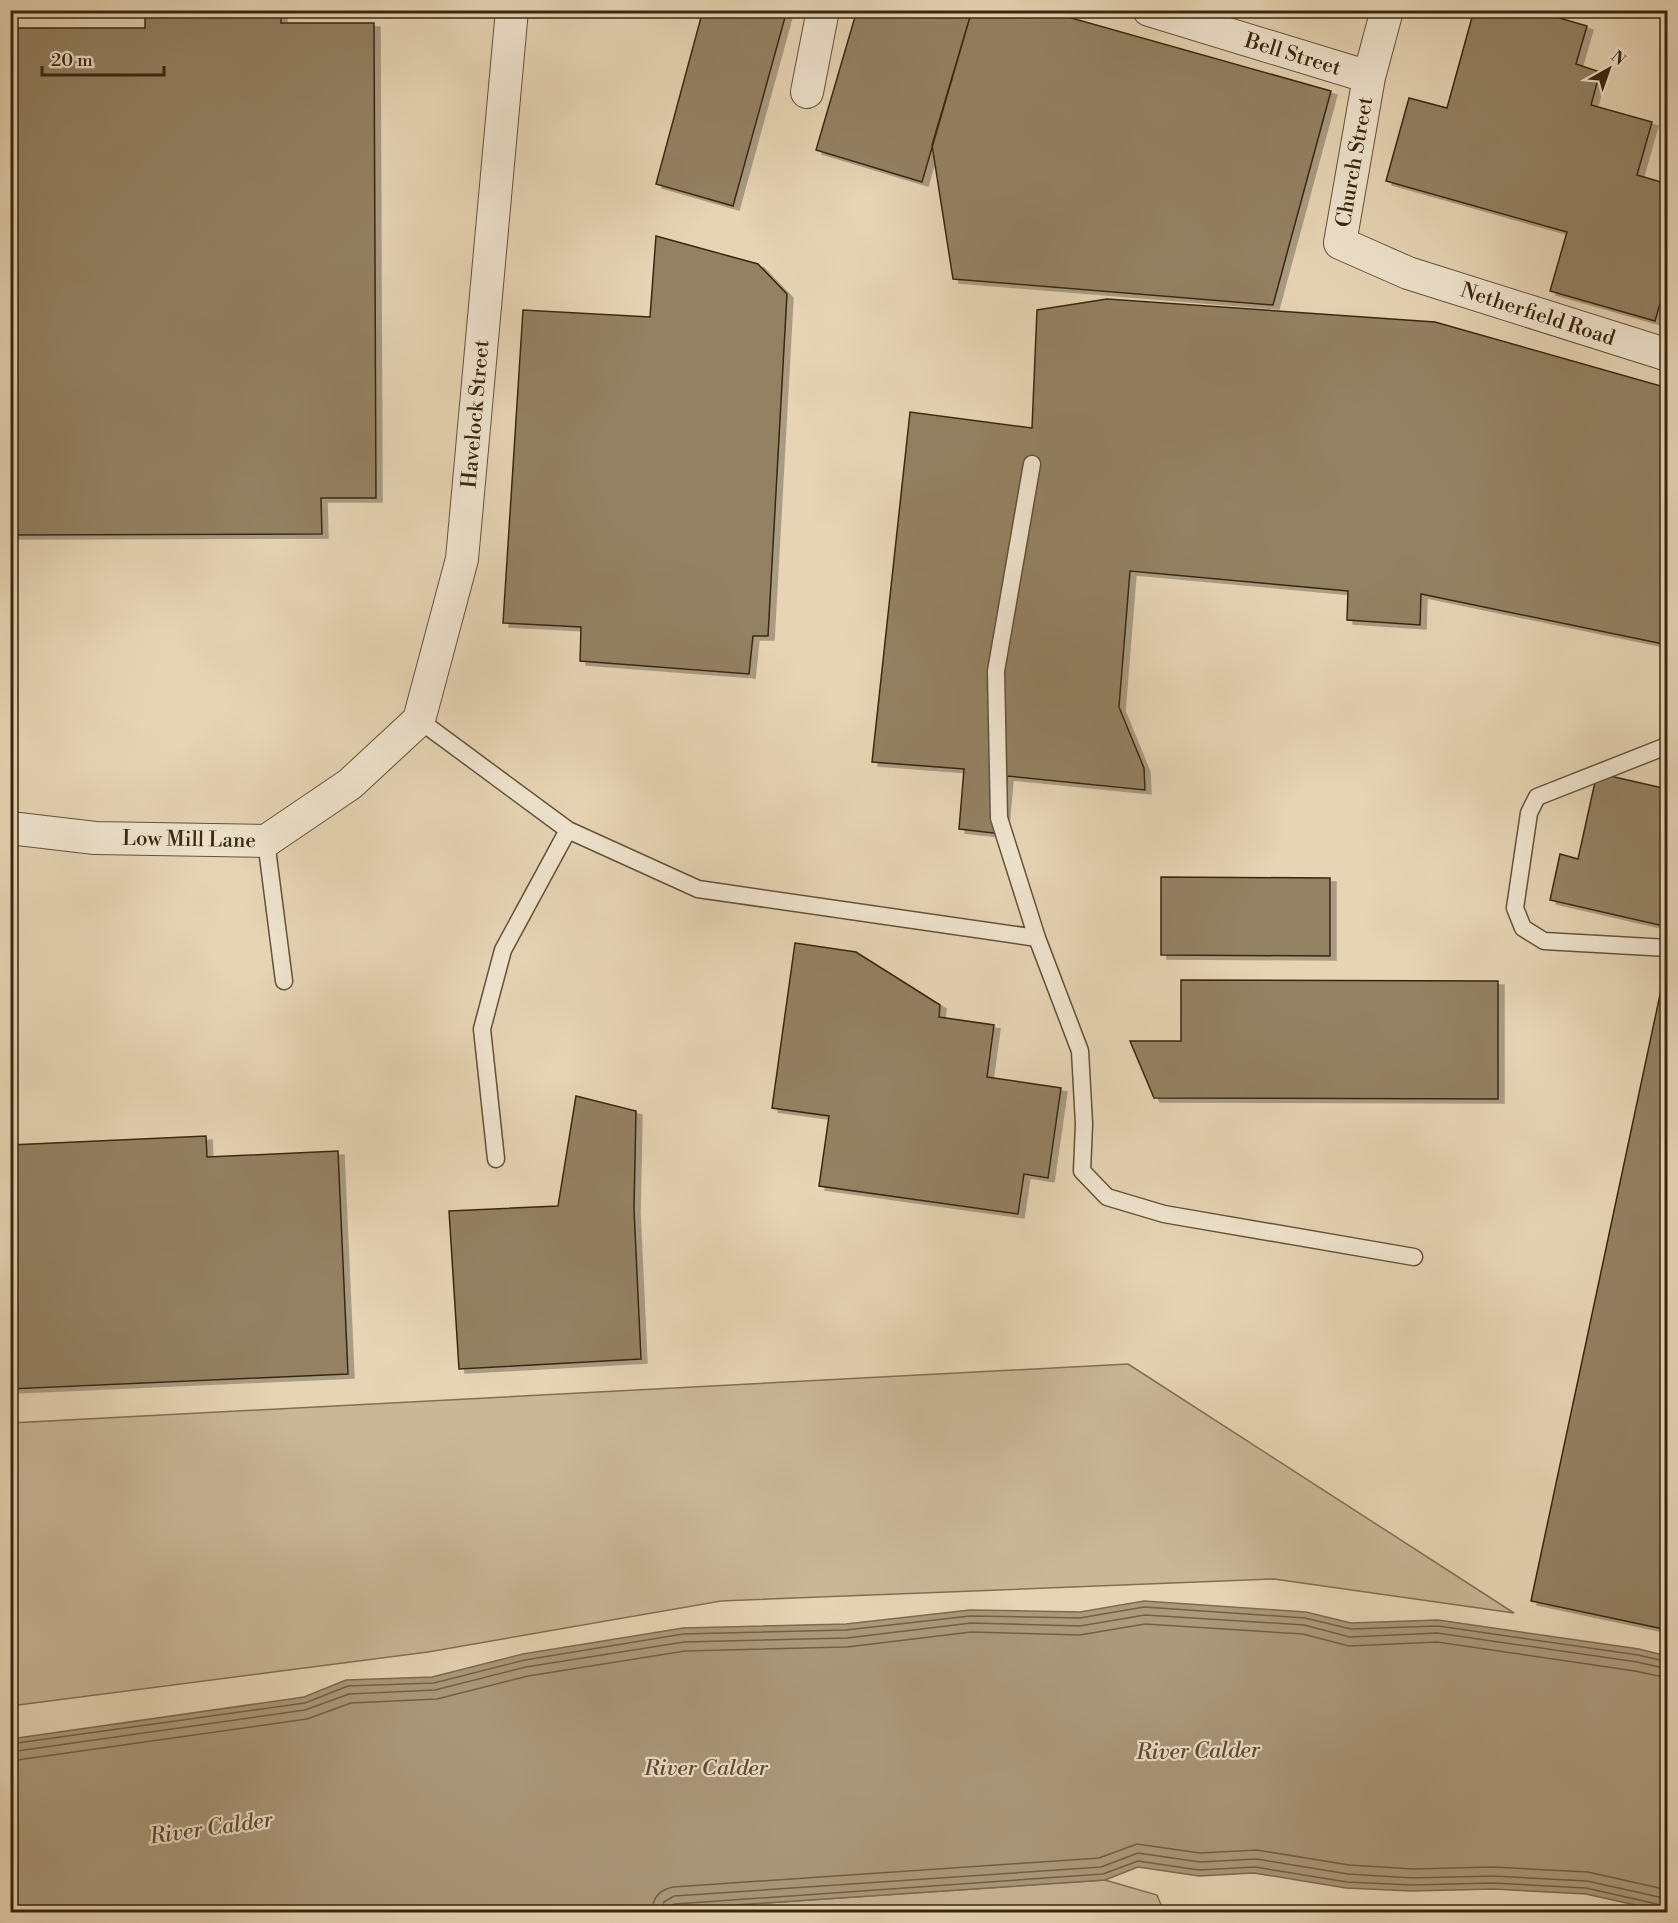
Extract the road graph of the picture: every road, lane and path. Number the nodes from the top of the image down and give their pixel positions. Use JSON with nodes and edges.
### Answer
{"nodes":[{"id":1,"x":512,"y":10,"type":"edge"},
{"id":2,"x":823,"y":10,"type":"edge"},
{"id":3,"x":1149,"y":10,"type":"edge"},
{"id":4,"x":1387,"y":10,"type":"edge"},
{"id":5,"x":1369,"y":77,"type":"junction"},
{"id":6,"x":807,"y":92,"type":"dead end"},
{"id":7,"x":1408,"y":273,"type":"joint"},
{"id":8,"x":1668,"y":355,"type":"edge"},
{"id":9,"x":1032,"y":464,"type":"dead end"},
{"id":10,"x":419,"y":720,"type":"junction"},
{"id":11,"x":1668,"y":743,"type":"edge"},
{"id":12,"x":10,"y":828,"type":"edge"},
{"id":13,"x":568,"y":830,"type":"junction"},
{"id":14,"x":266,"y":841,"type":"junction"},
{"id":15,"x":1037,"y":938,"type":"junction"},
{"id":16,"x":1668,"y":948,"type":"edge"},
{"id":17,"x":284,"y":981,"type":"dead end"},
{"id":18,"x":496,"y":1159,"type":"dead end"},
{"id":19,"x":1414,"y":1257,"type":"dead end"}],
"edges":[{"from":1,"to":10,"type":"street","name":"Havelock Street"},
{"from":2,"to":6,"type":"street"},
{"from":3,"to":5,"type":"street","name":"Bell Street"},
{"from":4,"to":5,"type":"street","name":"Church Street"},
{"from":5,"to":7,"type":"street","name":"Church Street"},
{"from":7,"to":8,"type":"street","name":"Netherfield Road"},
{"from":9,"to":15,"type":"lane"},
{"from":10,"to":13,"type":"lane"},
{"from":10,"to":14,"type":"street","name":"Low Mill Lane"},
{"from":11,"to":16,"type":"lane"},
{"from":12,"to":14,"type":"street","name":"Low Mill Lane"},
{"from":13,"to":15,"type":"lane"},
{"from":13,"to":18,"type":"lane"},
{"from":14,"to":17,"type":"lane"},
{"from":15,"to":19,"type":"lane"}]}
